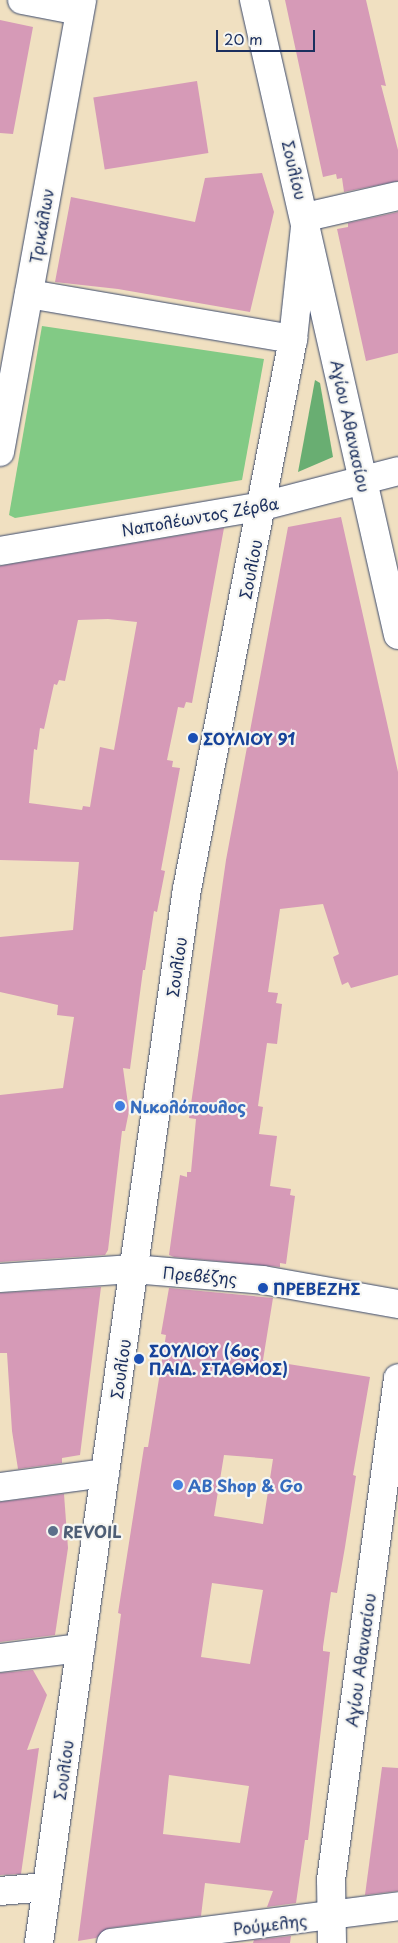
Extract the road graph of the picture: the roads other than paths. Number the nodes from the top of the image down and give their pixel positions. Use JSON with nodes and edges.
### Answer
{"nodes":[{"id":1,"x":22,"y":0,"type":"edge"},
{"id":2,"x":254,"y":0,"type":"edge"},
{"id":3,"x":80,"y":5,"type":"edge"},
{"id":4,"x":398,"y":196,"type":"edge"},
{"id":5,"x":306,"y":217,"type":"junction"},
{"id":6,"x":29,"y":294,"type":"junction"},
{"id":7,"x":292,"y":339,"type":"junction"},
{"id":8,"x":0,"y":452,"type":"edge"},
{"id":9,"x":398,"y":471,"type":"edge"},
{"id":10,"x":363,"y":479,"type":"junction"},
{"id":11,"x":263,"y":506,"type":"junction"},
{"id":12,"x":0,"y":551,"type":"edge"},
{"id":13,"x":398,"y":635,"type":"edge"},
{"id":14,"x":133,"y":1269,"type":"junction"},
{"id":15,"x":0,"y":1278,"type":"edge"},
{"id":16,"x":398,"y":1304,"type":"edge"},
{"id":17,"x":398,"y":1378,"type":"edge"},
{"id":18,"x":105,"y":1473,"type":"junction"},
{"id":19,"x":0,"y":1487,"type":"edge"},
{"id":20,"x":80,"y":1648,"type":"junction"},
{"id":21,"x":0,"y":1658,"type":"edge"},
{"id":22,"x":47,"y":1887,"type":"junction"},
{"id":23,"x":0,"y":1891,"type":"edge"},
{"id":24,"x":398,"y":1906,"type":"edge"},
{"id":25,"x":330,"y":1916,"type":"junction"},
{"id":26,"x":39,"y":1943,"type":"edge"},
{"id":27,"x":111,"y":1943,"type":"edge"},
{"id":28,"x":332,"y":1943,"type":"edge"}],
"edges":[{"from":1,"to":3,"type":"street"},
{"from":2,"to":5,"type":"street","name":"Σουλίου"},
{"from":3,"to":6,"type":"street","name":"Τρικάλων"},
{"from":4,"to":5,"type":"street"},
{"from":5,"to":7,"type":"street","name":"Σουλίου"},
{"from":5,"to":10,"type":"street","name":"Αγίου Αθανασίου"},
{"from":6,"to":7,"type":"street"},
{"from":6,"to":8,"type":"street","name":"Τρικάλων"},
{"from":7,"to":11,"type":"street","name":"Σουλίου"},
{"from":9,"to":10,"type":"street","name":"Ναπολέωντος Ζέρβα"},
{"from":10,"to":11,"type":"street","name":"Ναπολέωντος Ζέρβα"},
{"from":10,"to":13,"type":"street","name":"Αγίου Αθανασίου"},
{"from":11,"to":12,"type":"street","name":"Ναπολέωντος Ζέρβα"},
{"from":11,"to":14,"type":"street","name":"Σουλίου"},
{"from":14,"to":15,"type":"street","name":"Πρεβέζης"},
{"from":14,"to":16,"type":"street","name":"Πρεβέζης"},
{"from":14,"to":18,"type":"street","name":"Σουλίου"},
{"from":17,"to":25,"type":"street","name":"Αγίου Αθανασίου"},
{"from":18,"to":19,"type":"street"},
{"from":18,"to":20,"type":"street","name":"Σουλίου"},
{"from":20,"to":21,"type":"street"},
{"from":20,"to":22,"type":"street","name":"Σουλίου"},
{"from":22,"to":23,"type":"street"},
{"from":22,"to":26,"type":"street","name":"Σουλίου"},
{"from":24,"to":25,"type":"street","name":"Ρούμελης"},
{"from":25,"to":27,"type":"street","name":"Ρούμελης"},
{"from":25,"to":28,"type":"street","name":"Αγίου Αθανασίου"}]}
